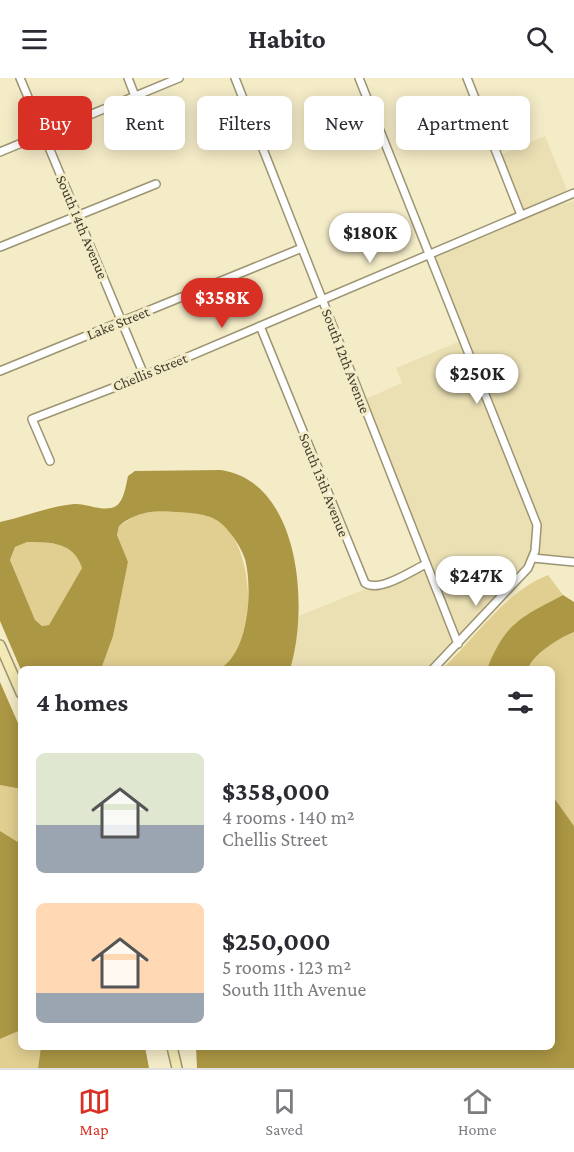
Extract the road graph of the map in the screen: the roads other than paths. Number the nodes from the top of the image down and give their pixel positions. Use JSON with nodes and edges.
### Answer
{"nodes":[{"id":1,"x":20,"y":78,"type":"edge"},
{"id":2,"x":128,"y":78,"type":"edge"},
{"id":3,"x":179,"y":78,"type":"edge"},
{"id":4,"x":235,"y":78,"type":"edge"},
{"id":5,"x":358,"y":78,"type":"edge"},
{"id":6,"x":467,"y":78,"type":"edge"},
{"id":7,"x":27,"y":96,"type":"edge"},
{"id":8,"x":135,"y":96,"type":"joint"},
{"id":9,"x":18,"y":144,"type":"edge"},
{"id":10,"x":50,"y":150,"type":"edge"},
{"id":11,"x":0,"y":152,"type":"edge"},
{"id":12,"x":156,"y":184,"type":"dead end"},
{"id":13,"x":574,"y":193,"type":"edge"},
{"id":14,"x":521,"y":215,"type":"junction"},
{"id":15,"x":78,"y":216,"type":"junction"},
{"id":16,"x":0,"y":248,"type":"edge"},
{"id":17,"x":302,"y":248,"type":"junction"},
{"id":18,"x":429,"y":253,"type":"junction"},
{"id":19,"x":321,"y":298,"type":"junction"},
{"id":20,"x":122,"y":321,"type":"junction"},
{"id":21,"x":260,"y":326,"type":"junction"},
{"id":22,"x":0,"y":371,"type":"edge"},
{"id":23,"x":144,"y":375,"type":"junction"},
{"id":24,"x":50,"y":461,"type":"dead end"},
{"id":25,"x":533,"y":558,"type":"junction"},
{"id":26,"x":574,"y":562,"type":"edge"},
{"id":27,"x":426,"y":564,"type":"junction"},
{"id":28,"x":459,"y":644,"type":"junction"},
{"id":29,"x":0,"y":645,"type":"edge"},
{"id":30,"x":436,"y":666,"type":"edge"},
{"id":31,"x":18,"y":686,"type":"edge"},
{"id":32,"x":173,"y":1050,"type":"edge"},
{"id":33,"x":177,"y":1068,"type":"edge"}],
"edges":[{"from":1,"to":7,"type":"street","name":"South 14th Avenue"},
{"from":2,"to":8,"type":"street"},
{"from":3,"to":8,"type":"street"},
{"from":4,"to":17,"type":"street","name":"South 12th Avenue"},
{"from":5,"to":18,"type":"street"},
{"from":6,"to":14,"type":"street"},
{"from":9,"to":11,"type":"street"},
{"from":10,"to":15,"type":"street","name":"South 14th Avenue"},
{"from":12,"to":15,"type":"street"},
{"from":13,"to":14,"type":"street","name":"Chellis Street"},
{"from":14,"to":18,"type":"street","name":"Chellis Street"},
{"from":15,"to":16,"type":"street"},
{"from":15,"to":20,"type":"street","name":"South 14th Avenue"},
{"from":17,"to":19,"type":"street","name":"South 12th Avenue"},
{"from":17,"to":20,"type":"street","name":"Lake Street"},
{"from":18,"to":19,"type":"street","name":"Chellis Street"},
{"from":18,"to":25,"type":"street"},
{"from":19,"to":21,"type":"street","name":"Chellis Street"},
{"from":19,"to":27,"type":"street","name":"South 12th Avenue"},
{"from":20,"to":22,"type":"street","name":"Lake Street"},
{"from":20,"to":23,"type":"street","name":"South 14th Avenue"},
{"from":21,"to":23,"type":"street","name":"Chellis Street"},
{"from":21,"to":27,"type":"street","name":"South 13th Avenue"},
{"from":23,"to":24,"type":"street","name":"Chellis Street"},
{"from":25,"to":26,"type":"street"},
{"from":25,"to":28,"type":"street"},
{"from":27,"to":28,"type":"street","name":"South 12th Avenue"},
{"from":28,"to":30,"type":"street"},
{"from":29,"to":31,"type":"main road"},
{"from":32,"to":33,"type":"main road"}]}
